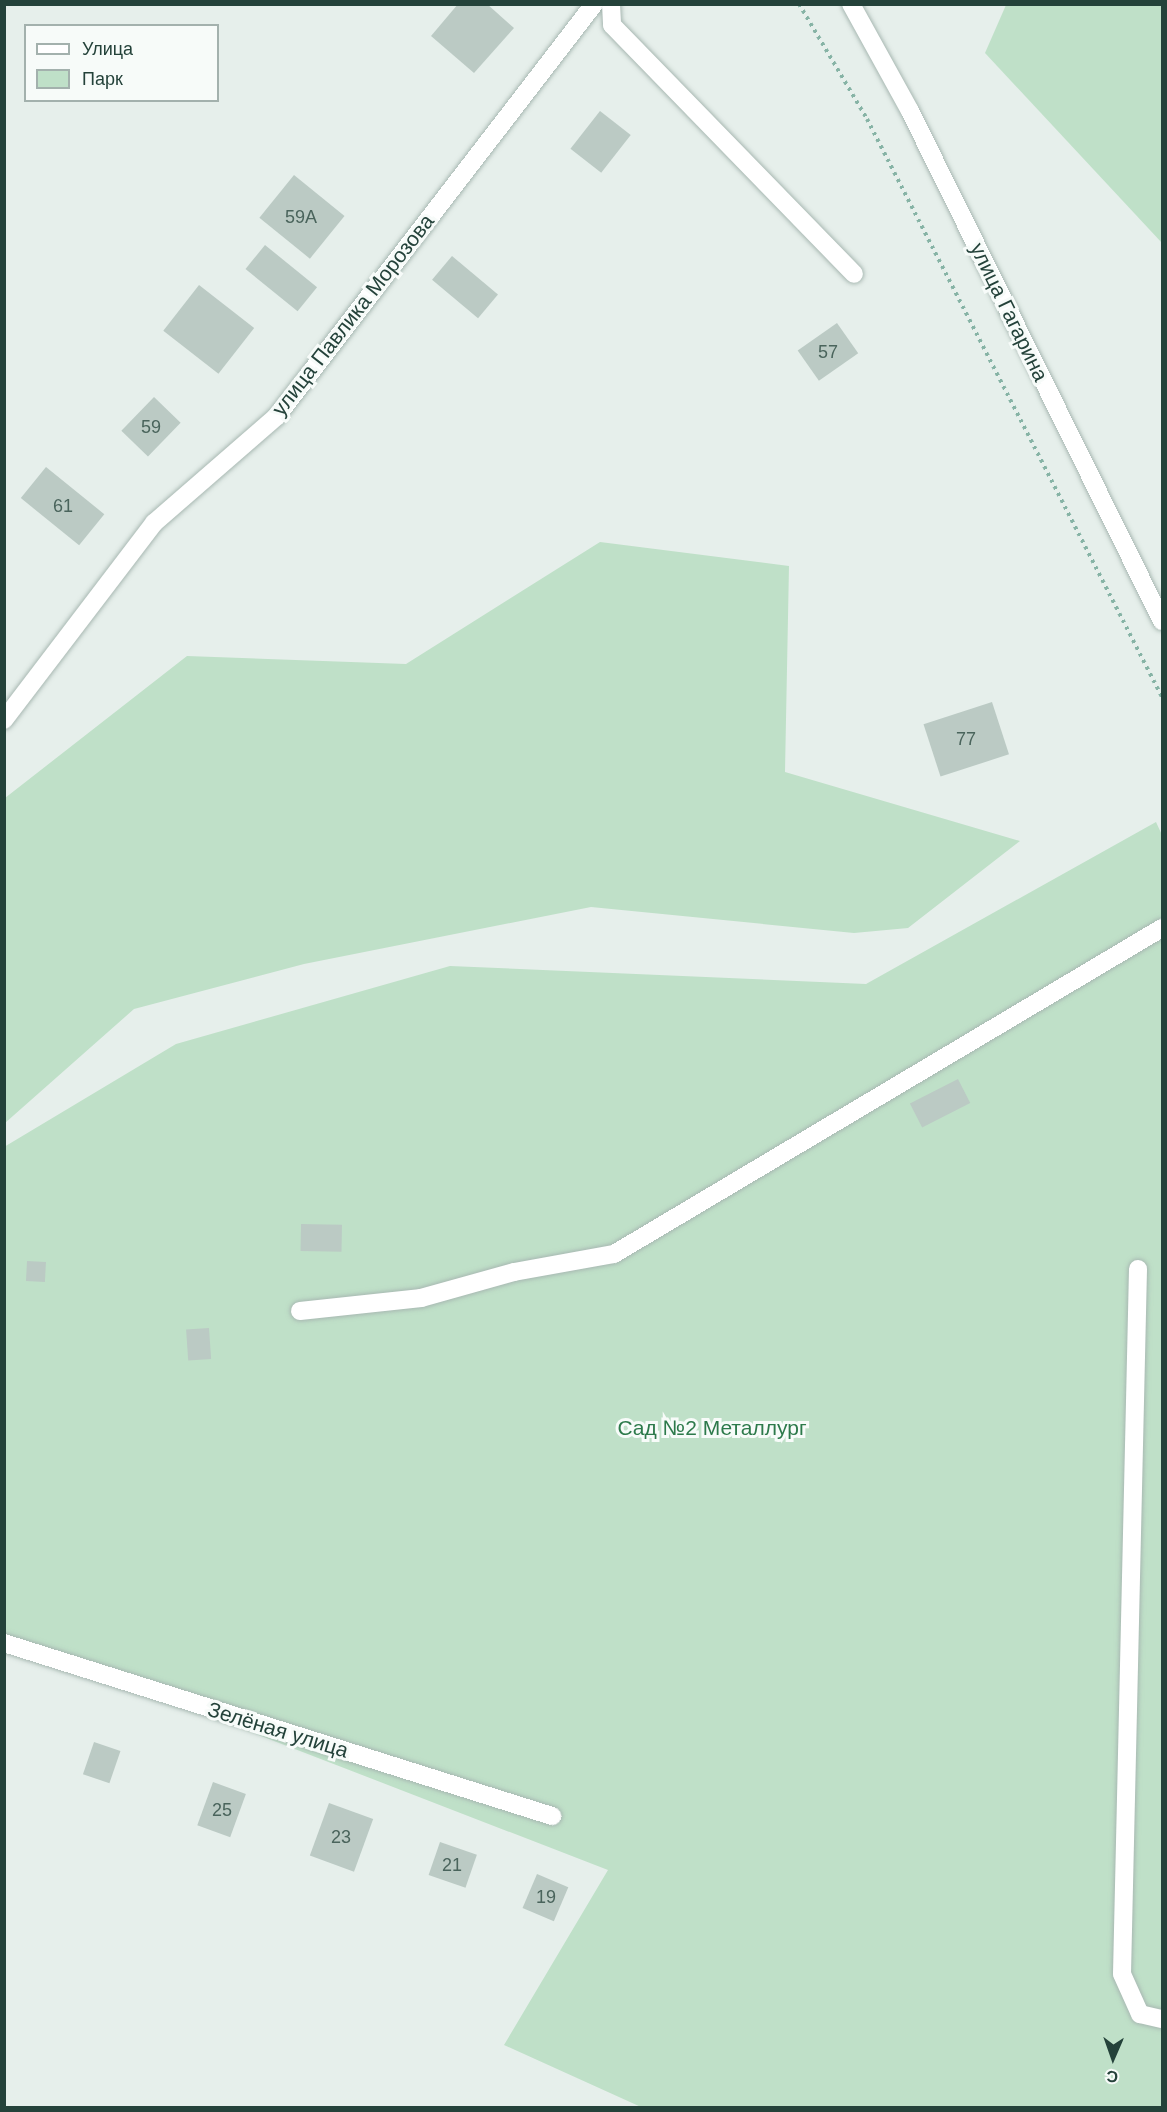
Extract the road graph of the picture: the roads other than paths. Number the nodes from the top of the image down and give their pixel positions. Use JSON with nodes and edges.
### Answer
{"nodes":[{"id":1,"x":594,"y":4,"type":"edge"},
{"id":2,"x":611,"y":4,"type":"edge"},
{"id":3,"x":850,"y":4,"type":"edge"},
{"id":4,"x":854,"y":274,"type":"dead end"},
{"id":5,"x":1162,"y":621,"type":"edge"},
{"id":6,"x":4,"y":720,"type":"edge"},
{"id":7,"x":1162,"y":928,"type":"edge"},
{"id":8,"x":1138,"y":1269,"type":"dead end"},
{"id":9,"x":300,"y":1311,"type":"dead end"},
{"id":10,"x":4,"y":1643,"type":"edge"},
{"id":11,"x":552,"y":1816,"type":"dead end"},
{"id":12,"x":1162,"y":2019,"type":"edge"}],
"edges":[{"from":1,"to":6,"type":"street","name":"улица Павлика Морозова"},
{"from":2,"to":4,"type":"street"},
{"from":3,"to":5,"type":"street","name":"улица Гагарина"},
{"from":7,"to":9,"type":"street"},
{"from":8,"to":12,"type":"street"},
{"from":10,"to":11,"type":"street","name":"Зелёная улица"}]}
